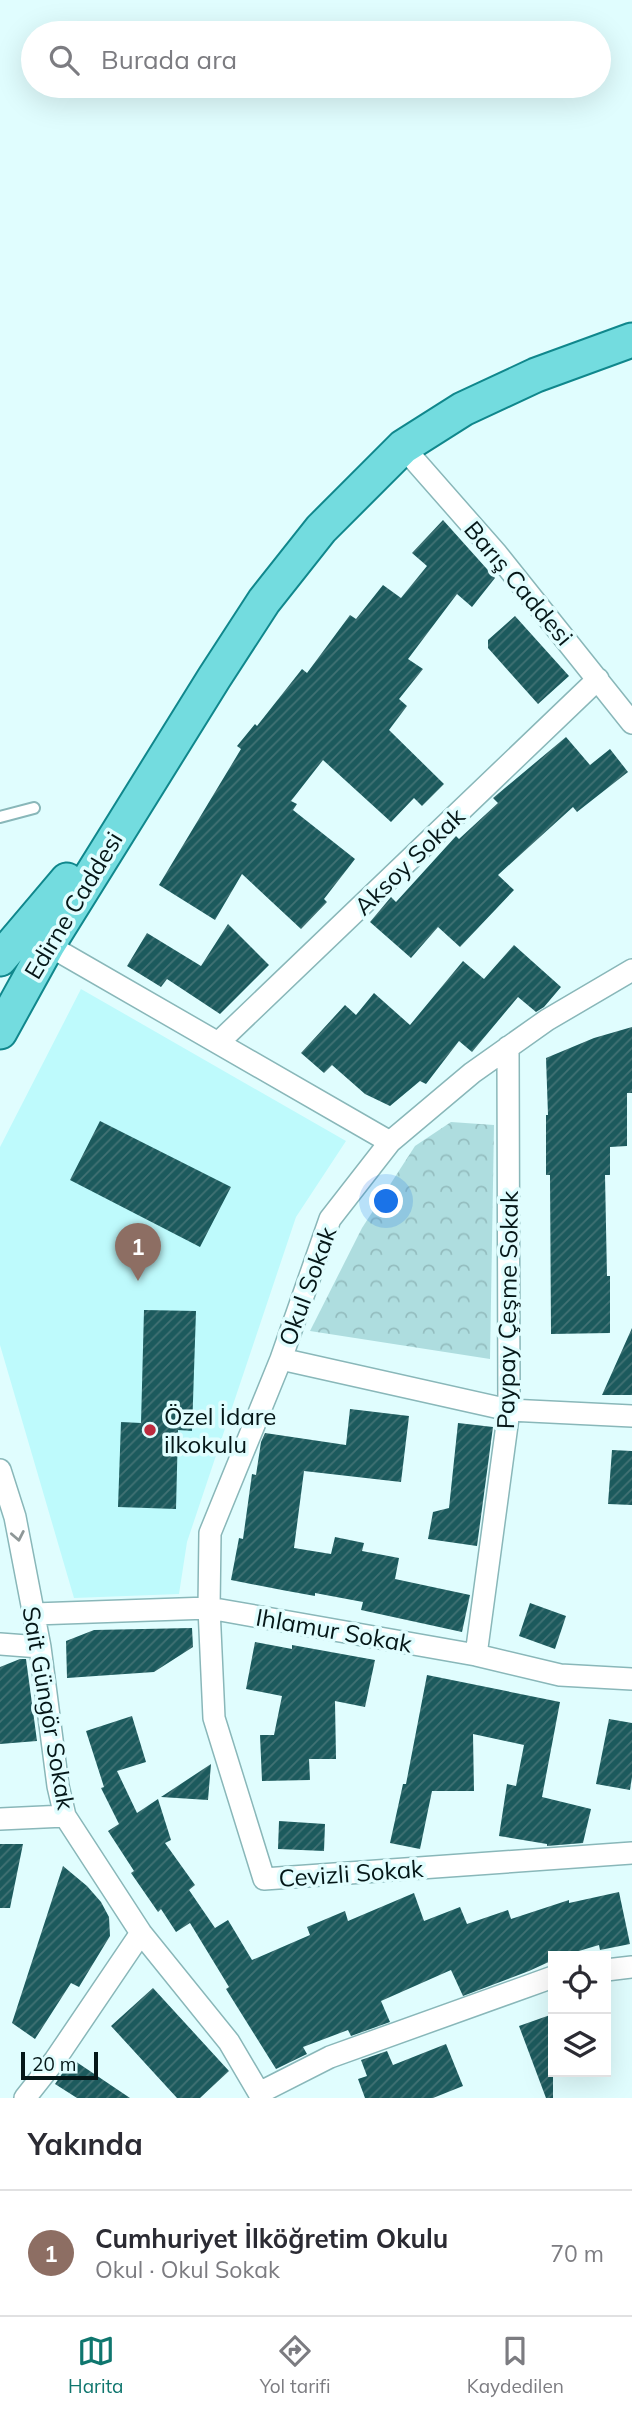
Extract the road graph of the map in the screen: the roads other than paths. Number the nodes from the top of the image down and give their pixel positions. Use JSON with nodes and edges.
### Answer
{"nodes":[{"id":1,"x":632,"y":340,"type":"edge"},
{"id":2,"x":403,"y":447,"type":"junction"},
{"id":3,"x":598,"y":679,"type":"junction"},
{"id":4,"x":632,"y":723,"type":"edge"},
{"id":5,"x":149,"y":780,"type":"junction"},
{"id":6,"x":34,"y":808,"type":"dead end"},
{"id":7,"x":0,"y":817,"type":"edge"},
{"id":8,"x":48,"y":945,"type":"junction"},
{"id":9,"x":0,"y":959,"type":"edge"},
{"id":10,"x":632,"y":970,"type":"edge"},
{"id":11,"x":0,"y":1032,"type":"edge"},
{"id":12,"x":219,"y":1042,"type":"junction"},
{"id":13,"x":508,"y":1047,"type":"junction"},
{"id":14,"x":390,"y":1142,"type":"junction"},
{"id":15,"x":281,"y":1359,"type":"junction"},
{"id":16,"x":509,"y":1410,"type":"junction"},
{"id":17,"x":632,"y":1416,"type":"edge"},
{"id":18,"x":0,"y":1470,"type":"edge"},
{"id":19,"x":209,"y":1608,"type":"junction"},
{"id":20,"x":34,"y":1614,"type":"junction"},
{"id":21,"x":0,"y":1644,"type":"edge"},
{"id":22,"x":40,"y":1647,"type":"junction"},
{"id":23,"x":476,"y":1655,"type":"junction"},
{"id":24,"x":632,"y":1679,"type":"edge"},
{"id":25,"x":65,"y":1816,"type":"junction"},
{"id":26,"x":0,"y":1819,"type":"edge"},
{"id":27,"x":632,"y":1853,"type":"edge"},
{"id":28,"x":141,"y":1933,"type":"junction"},
{"id":29,"x":632,"y":1967,"type":"edge"},
{"id":30,"x":611,"y":1969,"type":"edge"},
{"id":31,"x":548,"y":1979,"type":"edge"},
{"id":32,"x":261,"y":2096,"type":"edge"},
{"id":33,"x":25,"y":2098,"type":"edge"}],
"edges":[{"from":1,"to":2,"type":"main road"},
{"from":2,"to":3,"type":"street","name":"Barış Caddesi"},
{"from":2,"to":5,"type":"main road"},
{"from":3,"to":4,"type":"street","name":"Barış Caddesi"},
{"from":3,"to":12,"type":"street","name":"Aksoy Sokak"},
{"from":5,"to":8,"type":"main road","name":"Edirne Caddesi"},
{"from":5,"to":9,"type":"main road"},
{"from":6,"to":7,"type":"lane"},
{"from":8,"to":11,"type":"main road","name":"Edirne Caddesi"},
{"from":8,"to":12,"type":"street"},
{"from":10,"to":13,"type":"street","name":"Okul Sokak"},
{"from":12,"to":14,"type":"street"},
{"from":13,"to":14,"type":"street","name":"Okul Sokak"},
{"from":13,"to":16,"type":"street","name":"Paypay Çeşme Sokak"},
{"from":14,"to":15,"type":"street","name":"Okul Sokak"},
{"from":15,"to":16,"type":"street"},
{"from":15,"to":19,"type":"street","name":"Okul Sokak"},
{"from":16,"to":17,"type":"street"},
{"from":16,"to":23,"type":"street","name":"Paypay Çeşme Sokak"},
{"from":18,"to":20,"type":"street","name":"Sait Güngör Sokak","one_way":true},
{"from":19,"to":20,"type":"street","name":"Ihlamur Sokak"},
{"from":19,"to":23,"type":"street","name":"Ihlamur Sokak"},
{"from":19,"to":27,"type":"street","name":"Cevizli Sokak"},
{"from":20,"to":22,"type":"street","name":"Sait Güngör Sokak"},
{"from":21,"to":22,"type":"street"},
{"from":22,"to":25,"type":"street","name":"Sait Güngör Sokak"},
{"from":23,"to":24,"type":"street","name":"Ihlamur Sokak"},
{"from":25,"to":26,"type":"street"},
{"from":25,"to":28,"type":"street","name":"Sait Güngör Sokak"},
{"from":28,"to":32,"type":"street","name":"Sait Güngör Sokak"},
{"from":28,"to":33,"type":"street"},
{"from":29,"to":30,"type":"street"},
{"from":31,"to":32,"type":"street"}]}
